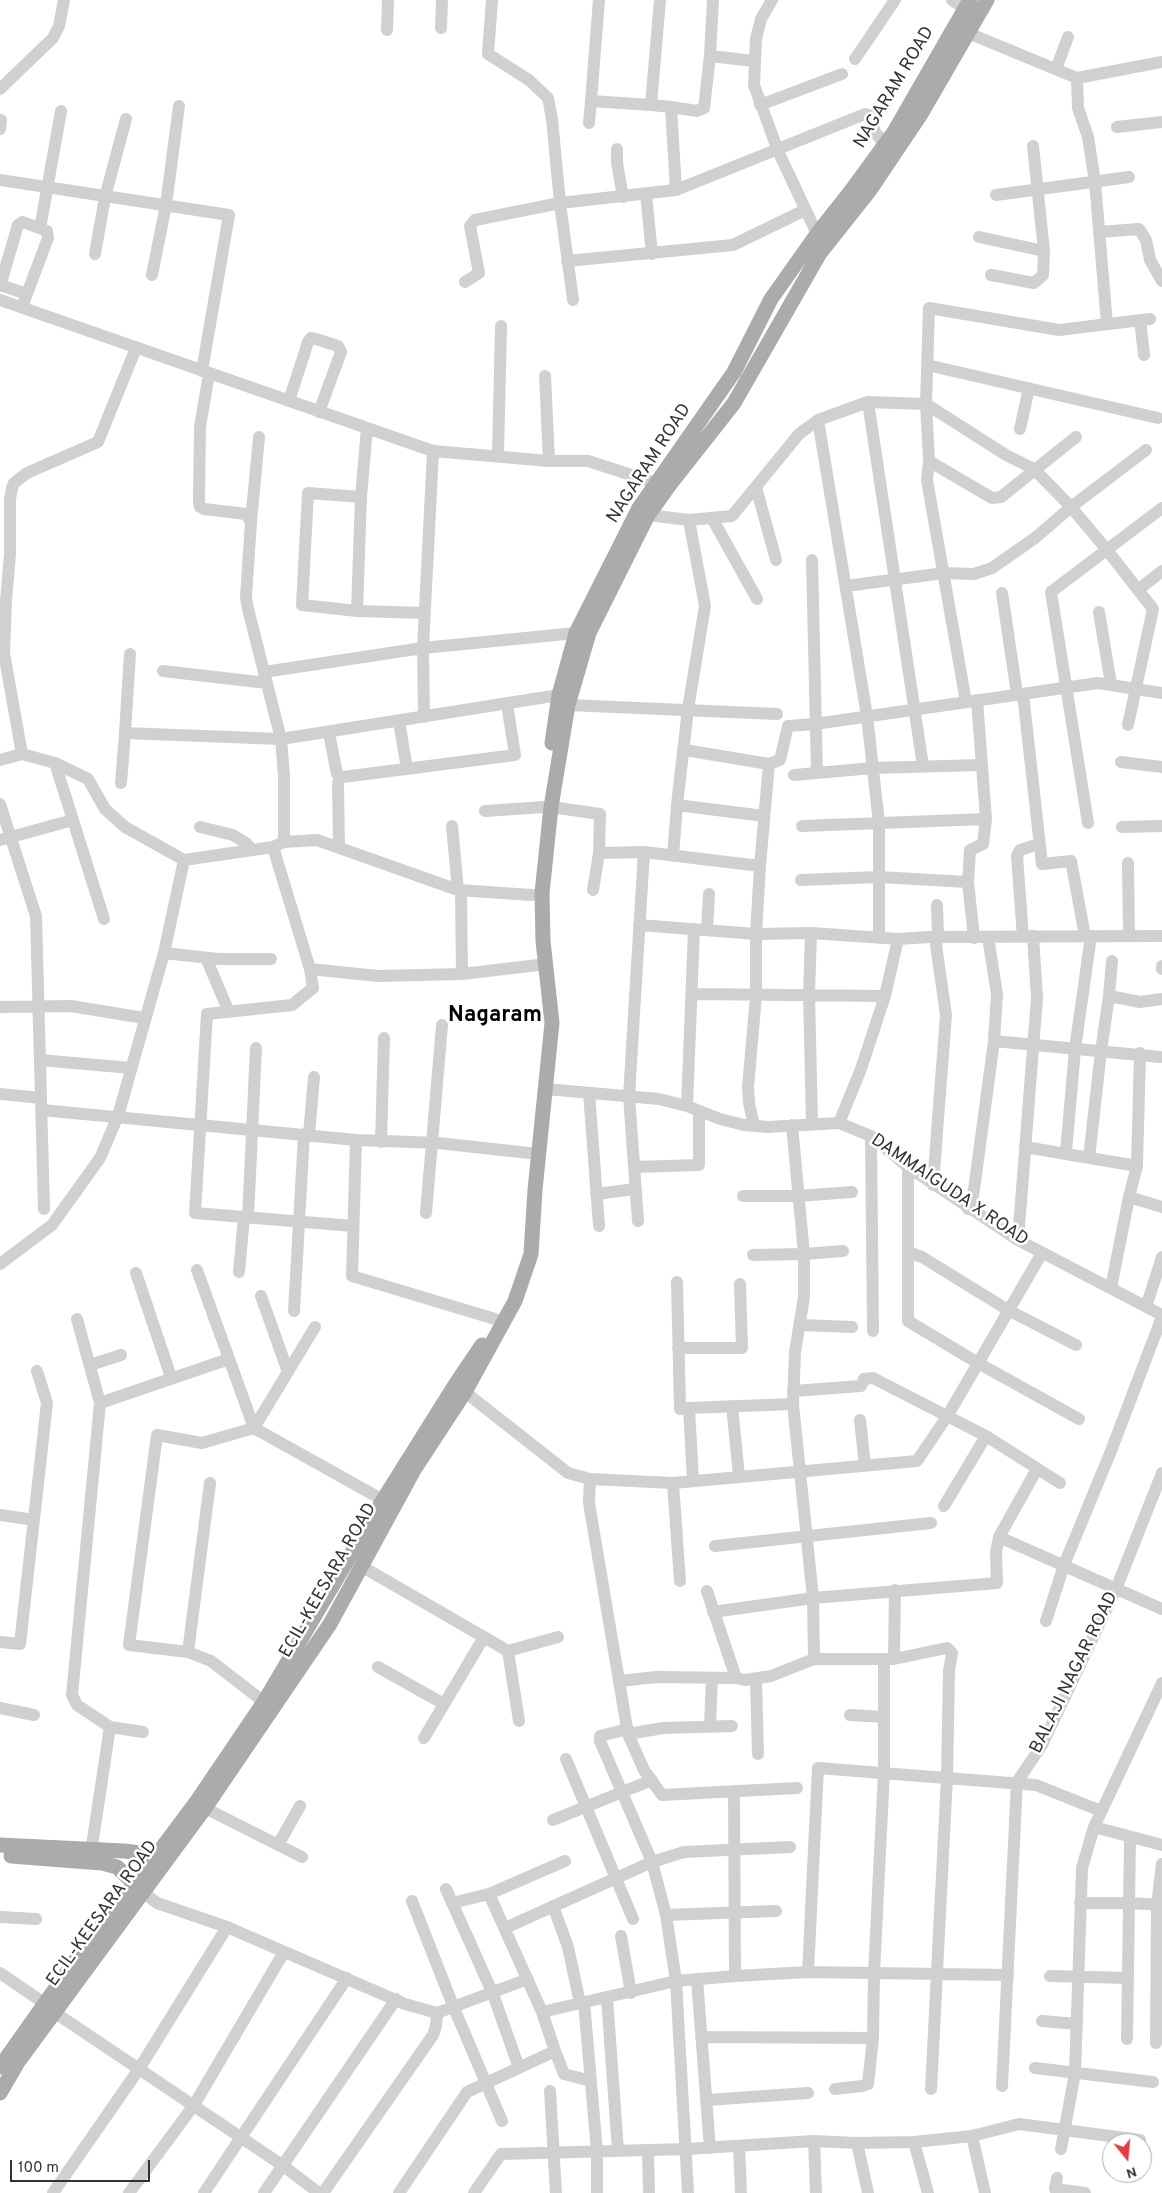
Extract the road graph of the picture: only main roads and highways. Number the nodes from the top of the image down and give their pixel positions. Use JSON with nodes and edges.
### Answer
{"nodes":[{"id":1,"x":987,"y":0,"type":"edge"},
{"id":2,"x":968,"y":5,"type":"edge"},
{"id":3,"x":685,"y":453,"type":"junction"},
{"id":4,"x":564,"y":700,"type":"junction"},
{"id":5,"x":548,"y":807,"type":"junction"},
{"id":6,"x":542,"y":1089,"type":"junction"},
{"id":7,"x":420,"y":1451,"type":"junction"},
{"id":8,"x":0,"y":1845,"type":"edge"},
{"id":9,"x":0,"y":1855,"type":"edge"},
{"id":10,"x":91,"y":1855,"type":"junction"},
{"id":11,"x":160,"y":1859,"type":"junction"},
{"id":12,"x":139,"y":1888,"type":"junction"},
{"id":13,"x":49,"y":2008,"type":"junction"},
{"id":14,"x":1,"y":2062,"type":"edge"},
{"id":15,"x":0,"y":2094,"type":"edge"}],
"edges":[{"from":1,"to":3,"type":"main road","name":"NAGARAM ROAD"},
{"from":2,"to":3,"type":"main road","name":"NAGARAM ROAD"},
{"from":3,"to":4,"type":"main road","name":"NAGARAM ROAD"},
{"from":3,"to":4,"type":"main road","name":"NAGARAM ROAD"},
{"from":4,"to":5,"type":"main road","name":"NAGARAM ROAD"},
{"from":5,"to":6,"type":"main road","name":"NAGARAM ROAD"},
{"from":5,"to":6,"type":"main road","name":"NAGARAM ROAD"},
{"from":6,"to":7,"type":"main road","name":"ECIL-KEESARA ROAD"},
{"from":6,"to":7,"type":"main road","name":"ECIL-KEESARA ROAD"},
{"from":7,"to":11,"type":"main road","name":"ECIL-KEESARA ROAD"},
{"from":7,"to":11,"type":"main road","name":"ECIL-KEESARA ROAD"},
{"from":8,"to":10,"type":"main road"},
{"from":9,"to":10,"type":"main road"},
{"from":10,"to":11,"type":"main road"},
{"from":10,"to":12,"type":"main road"},
{"from":11,"to":12,"type":"main road","name":"ECIL-KEESARA ROAD"},
{"from":12,"to":13,"type":"main road","name":"ECIL-KEESARA ROAD"},
{"from":13,"to":14,"type":"main road","name":"ECIL-KEESARA ROAD"},
{"from":13,"to":15,"type":"main road","name":"ECIL-KEESARA ROAD"}]}
